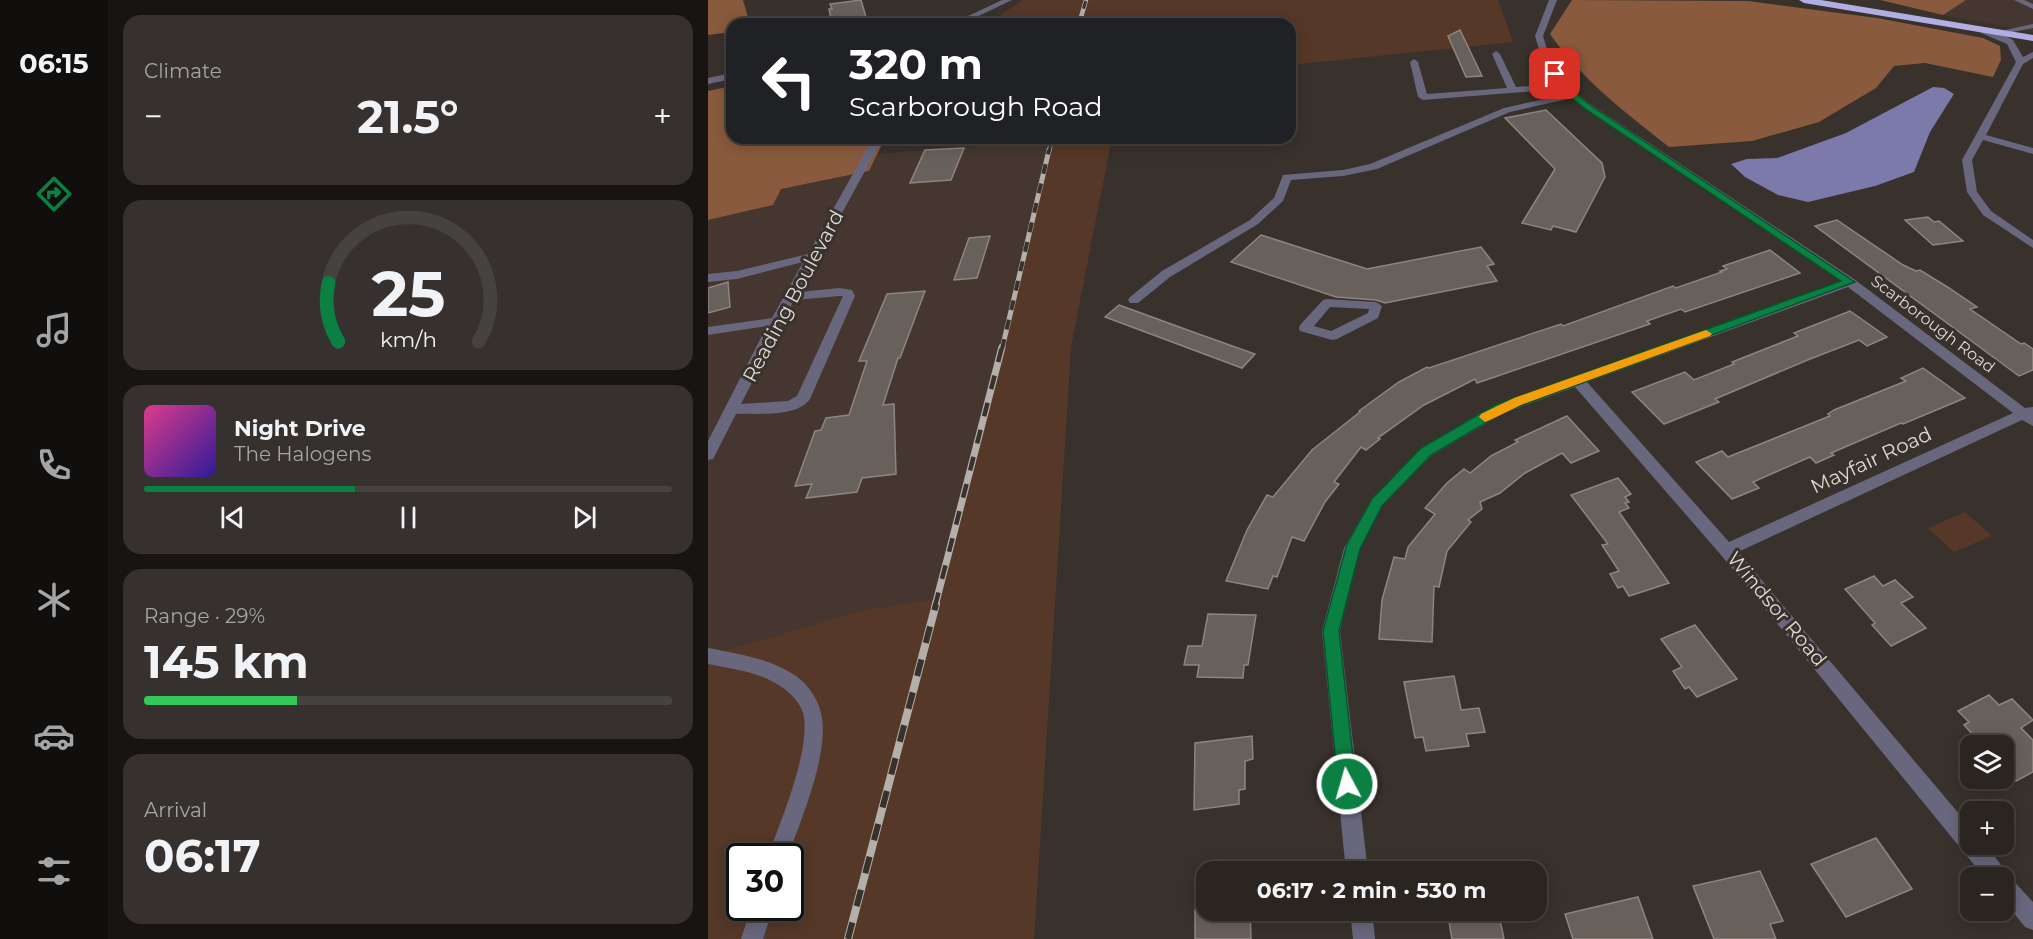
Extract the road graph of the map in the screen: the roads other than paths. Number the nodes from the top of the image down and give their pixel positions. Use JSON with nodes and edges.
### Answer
{"nodes":[{"id":1,"x":1008,"y":0,"type":"edge"},
{"id":2,"x":1553,"y":0,"type":"edge"},
{"id":3,"x":1804,"y":0,"type":"edge"},
{"id":4,"x":2018,"y":0,"type":"edge"},
{"id":5,"x":2033,"y":7,"type":"edge"},
{"id":6,"x":969,"y":18,"type":"edge"},
{"id":7,"x":2033,"y":26,"type":"edge"},
{"id":8,"x":1969,"y":27,"type":"junction"},
{"id":9,"x":2000,"y":33,"type":"junction"},
{"id":10,"x":2033,"y":38,"type":"edge"},
{"id":11,"x":1496,"y":54,"type":"dead end"},
{"id":12,"x":2033,"y":55,"type":"edge"},
{"id":13,"x":1414,"y":62,"type":"dead end"},
{"id":14,"x":2020,"y":62,"type":"junction"},
{"id":15,"x":726,"y":77,"type":"edge"},
{"id":16,"x":708,"y":81,"type":"edge"},
{"id":17,"x":1563,"y":86,"type":"junction"},
{"id":18,"x":1514,"y":90,"type":"junction"},
{"id":19,"x":1574,"y":95,"type":"junction"},
{"id":20,"x":1980,"y":136,"type":"junction"},
{"id":21,"x":875,"y":144,"type":"edge"},
{"id":22,"x":2033,"y":151,"type":"edge"},
{"id":23,"x":2033,"y":246,"type":"edge"},
{"id":24,"x":812,"y":256,"type":"junction"},
{"id":25,"x":708,"y":278,"type":"edge"},
{"id":26,"x":1850,"y":282,"type":"junction"},
{"id":27,"x":790,"y":296,"type":"junction"},
{"id":28,"x":1134,"y":300,"type":"dead end"},
{"id":29,"x":776,"y":321,"type":"junction"},
{"id":30,"x":1305,"y":328,"type":"joint"},
{"id":31,"x":708,"y":331,"type":"edge"},
{"id":32,"x":1577,"y":380,"type":"junction"},
{"id":33,"x":732,"y":409,"type":"junction"},
{"id":34,"x":2030,"y":415,"type":"edge"},
{"id":35,"x":708,"y":454,"type":"edge"},
{"id":36,"x":1727,"y":550,"type":"junction"},
{"id":37,"x":708,"y":656,"type":"edge"},
{"id":38,"x":1960,"y":831,"type":"edge"},
{"id":39,"x":782,"y":843,"type":"edge"},
{"id":40,"x":1980,"y":855,"type":"edge"},
{"id":41,"x":1356,"y":861,"type":"edge"},
{"id":42,"x":1990,"y":867,"type":"edge"},
{"id":43,"x":2014,"y":896,"type":"edge"},
{"id":44,"x":2033,"y":919,"type":"edge"},
{"id":45,"x":758,"y":921,"type":"edge"},
{"id":46,"x":1362,"y":921,"type":"edge"},
{"id":47,"x":752,"y":939,"type":"edge"},
{"id":48,"x":1364,"y":939,"type":"edge"}],
"edges":[{"from":1,"to":6,"type":"street"},
{"from":2,"to":17,"type":"street","name":"Scarborough Road"},
{"from":3,"to":8,"type":"highway"},
{"from":4,"to":5,"type":"street"},
{"from":7,"to":9,"type":"street"},
{"from":8,"to":9,"type":"highway"},
{"from":8,"to":14,"type":"street"},
{"from":9,"to":10,"type":"highway"},
{"from":11,"to":18,"type":"street"},
{"from":12,"to":14,"type":"street"},
{"from":13,"to":18,"type":"street"},
{"from":14,"to":20,"type":"street"},
{"from":15,"to":16,"type":"street"},
{"from":17,"to":18,"type":"street"},
{"from":17,"to":19,"type":"street","name":"Scarborough Road"},
{"from":19,"to":26,"type":"street","name":"Scarborough Road"},
{"from":19,"to":28,"type":"street"},
{"from":20,"to":22,"type":"street"},
{"from":20,"to":23,"type":"street"},
{"from":21,"to":24,"type":"street","name":"Reading Boulevard"},
{"from":24,"to":25,"type":"street"},
{"from":24,"to":27,"type":"street","name":"Reading Boulevard"},
{"from":26,"to":32,"type":"street"},
{"from":26,"to":34,"type":"street","name":"Scarborough Road"},
{"from":27,"to":29,"type":"street","name":"Reading Boulevard"},
{"from":27,"to":33,"type":"street"},
{"from":29,"to":31,"type":"street"},
{"from":29,"to":33,"type":"street","name":"Reading Boulevard"},
{"from":30,"to":30,"type":"street"},
{"from":32,"to":36,"type":"street","name":"Windsor Road"},
{"from":32,"to":41,"type":"street"},
{"from":33,"to":35,"type":"street","name":"Reading Boulevard"},
{"from":34,"to":36,"type":"street","name":"Mayfair Road"},
{"from":36,"to":38,"type":"street","name":"Windsor Road"},
{"from":37,"to":39,"type":"street"},
{"from":40,"to":42,"type":"street","name":"Windsor Road"},
{"from":43,"to":44,"type":"street"},
{"from":45,"to":47,"type":"street"},
{"from":46,"to":48,"type":"street"}]}
